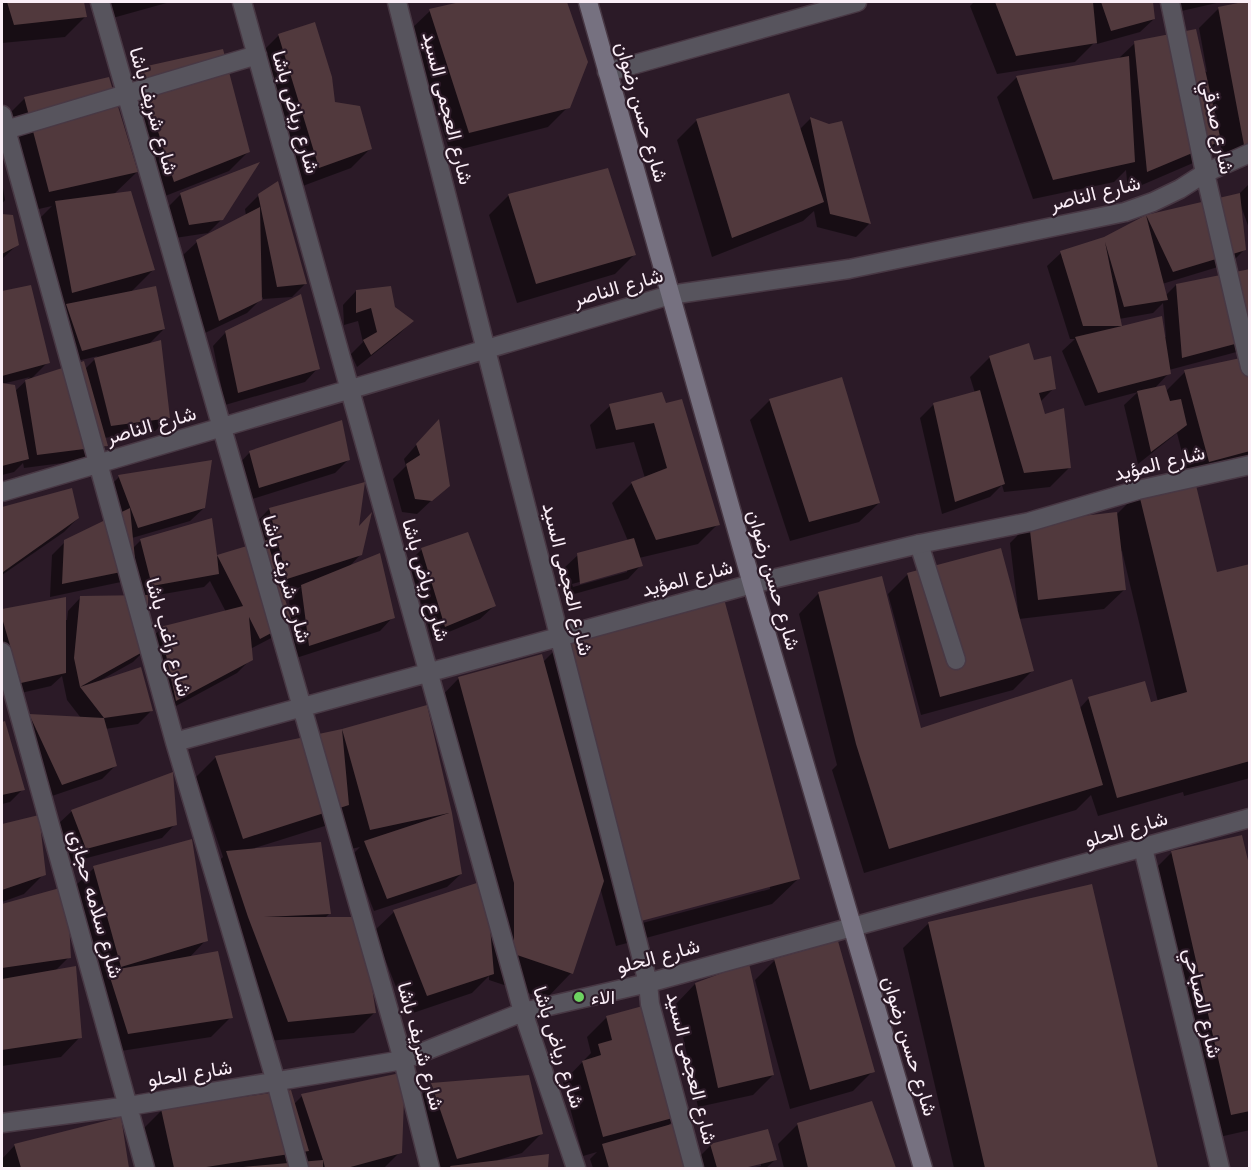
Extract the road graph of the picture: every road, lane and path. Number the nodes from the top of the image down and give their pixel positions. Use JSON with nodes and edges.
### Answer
{"nodes":[{"id":1,"x":100,"y":2,"type":"edge"},
{"id":2,"x":242,"y":2,"type":"edge"},
{"id":3,"x":397,"y":2,"type":"edge"},
{"id":4,"x":588,"y":2,"type":"edge"},
{"id":5,"x":857,"y":2,"type":"edge"},
{"id":6,"x":1170,"y":2,"type":"edge"},
{"id":7,"x":257,"y":55,"type":"junction"},
{"id":8,"x":607,"y":72,"type":"junction"},
{"id":9,"x":126,"y":94,"type":"junction"},
{"id":10,"x":3,"y":125,"type":"edge"},
{"id":11,"x":1250,"y":153,"type":"edge"},
{"id":12,"x":1205,"y":173,"type":"junction"},
{"id":13,"x":669,"y":295,"type":"junction"},
{"id":14,"x":486,"y":349,"type":"junction"},
{"id":15,"x":1250,"y":367,"type":"edge"},
{"id":16,"x":350,"y":389,"type":"junction"},
{"id":17,"x":221,"y":428,"type":"junction"},
{"id":18,"x":98,"y":464,"type":"junction"},
{"id":19,"x":1250,"y":465,"type":"edge"},
{"id":20,"x":2,"y":492,"type":"edge"},
{"id":21,"x":919,"y":544,"type":"junction"},
{"id":22,"x":752,"y":584,"type":"junction"},
{"id":23,"x":559,"y":637,"type":"junction"},
{"id":24,"x":2,"y":652,"type":"edge"},
{"id":25,"x":956,"y":660,"type":"dead end"},
{"id":26,"x":429,"y":672,"type":"junction"},
{"id":27,"x":301,"y":708,"type":"junction"},
{"id":28,"x":175,"y":742,"type":"junction"},
{"id":29,"x":1250,"y":818,"type":"edge"},
{"id":30,"x":1143,"y":848,"type":"junction"},
{"id":31,"x":852,"y":927,"type":"junction"},
{"id":32,"x":648,"y":982,"type":"junction"},
{"id":33,"x":523,"y":1012,"type":"junction"},
{"id":34,"x":403,"y":1060,"type":"junction"},
{"id":35,"x":276,"y":1082,"type":"junction"},
{"id":36,"x":129,"y":1106,"type":"junction"},
{"id":37,"x":2,"y":1123,"type":"edge"},
{"id":38,"x":145,"y":1168,"type":"edge"},
{"id":39,"x":299,"y":1168,"type":"edge"},
{"id":40,"x":430,"y":1168,"type":"edge"},
{"id":41,"x":576,"y":1168,"type":"edge"},
{"id":42,"x":694,"y":1168,"type":"edge"},
{"id":43,"x":923,"y":1168,"type":"edge"},
{"id":44,"x":1220,"y":1168,"type":"edge"}],
"edges":[{"from":1,"to":9,"type":"street","name":"شارع شريف باشا"},
{"from":2,"to":7,"type":"street","name":"شارع رياض باشا"},
{"from":3,"to":14,"type":"street","name":"شارع العجمى السيد"},
{"from":4,"to":8,"type":"street","name":"شارع حسن رضوان"},
{"from":5,"to":8,"type":"street"},
{"from":6,"to":12,"type":"street","name":"شارع صدقي"},
{"from":7,"to":9,"type":"street"},
{"from":7,"to":16,"type":"street","name":"شارع رياض باشا"},
{"from":8,"to":13,"type":"street","name":"شارع حسن رضوان"},
{"from":9,"to":10,"type":"street"},
{"from":9,"to":17,"type":"street","name":"شارع شريف باشا"},
{"from":10,"to":18,"type":"street","name":"شارع راغب باشا"},
{"from":11,"to":12,"type":"street","name":"شارع الناصر"},
{"from":12,"to":13,"type":"street","name":"شارع الناصر"},
{"from":12,"to":15,"type":"street","name":"شارع صدقي"},
{"from":13,"to":14,"type":"street","name":"شارع الناصر"},
{"from":13,"to":22,"type":"street","name":"شارع حسن رضوان"},
{"from":14,"to":16,"type":"street","name":"شارع الناصر"},
{"from":14,"to":23,"type":"street","name":"شارع العجمى السيد"},
{"from":16,"to":17,"type":"street","name":"شارع الناصر"},
{"from":16,"to":26,"type":"street","name":"شارع رياض باشا"},
{"from":17,"to":18,"type":"street","name":"شارع الناصر"},
{"from":17,"to":27,"type":"street","name":"شارع شريف باشا"},
{"from":18,"to":20,"type":"street","name":"شارع الناصر"},
{"from":18,"to":28,"type":"street","name":"شارع راغب باشا"},
{"from":19,"to":21,"type":"street","name":"شارع المؤيد"},
{"from":21,"to":22,"type":"street","name":"شارع المؤيد"},
{"from":21,"to":25,"type":"street"},
{"from":22,"to":23,"type":"street","name":"شارع المؤيد"},
{"from":22,"to":31,"type":"street","name":"شارع حسن رضوان"},
{"from":23,"to":26,"type":"street","name":"شارع المؤيد"},
{"from":23,"to":32,"type":"street","name":"شارع العجمى السيد"},
{"from":24,"to":36,"type":"street","name":"شارع سلامه حجازى"},
{"from":26,"to":27,"type":"street","name":"شارع المؤيد"},
{"from":26,"to":33,"type":"street","name":"شارع رياض باشا"},
{"from":27,"to":28,"type":"street","name":"شارع المؤيد"},
{"from":27,"to":34,"type":"street","name":"شارع شريف باشا"},
{"from":28,"to":35,"type":"street","name":"شارع راغب باشا"},
{"from":29,"to":30,"type":"street","name":"شارع الحلو"},
{"from":30,"to":31,"type":"street","name":"شارع الحلو"},
{"from":30,"to":44,"type":"street","name":"شارع الصباحي"},
{"from":31,"to":32,"type":"street","name":"شارع الحلو"},
{"from":31,"to":43,"type":"street","name":"شارع حسن رضوان"},
{"from":32,"to":33,"type":"street","name":"شارع الحلو"},
{"from":32,"to":42,"type":"street","name":"شارع العجمى السيد"},
{"from":33,"to":34,"type":"street","name":"شارع الحلو"},
{"from":33,"to":41,"type":"street","name":"شارع رياض باشا"},
{"from":34,"to":35,"type":"street","name":"شارع الحلو"},
{"from":34,"to":40,"type":"street","name":"شارع شريف باشا"},
{"from":35,"to":36,"type":"street","name":"شارع الحلو"},
{"from":35,"to":39,"type":"street","name":"شارع راغب باشا"},
{"from":36,"to":37,"type":"street","name":"شارع الحلو"},
{"from":36,"to":38,"type":"street","name":"شارع سلامه حجازى"}]}
